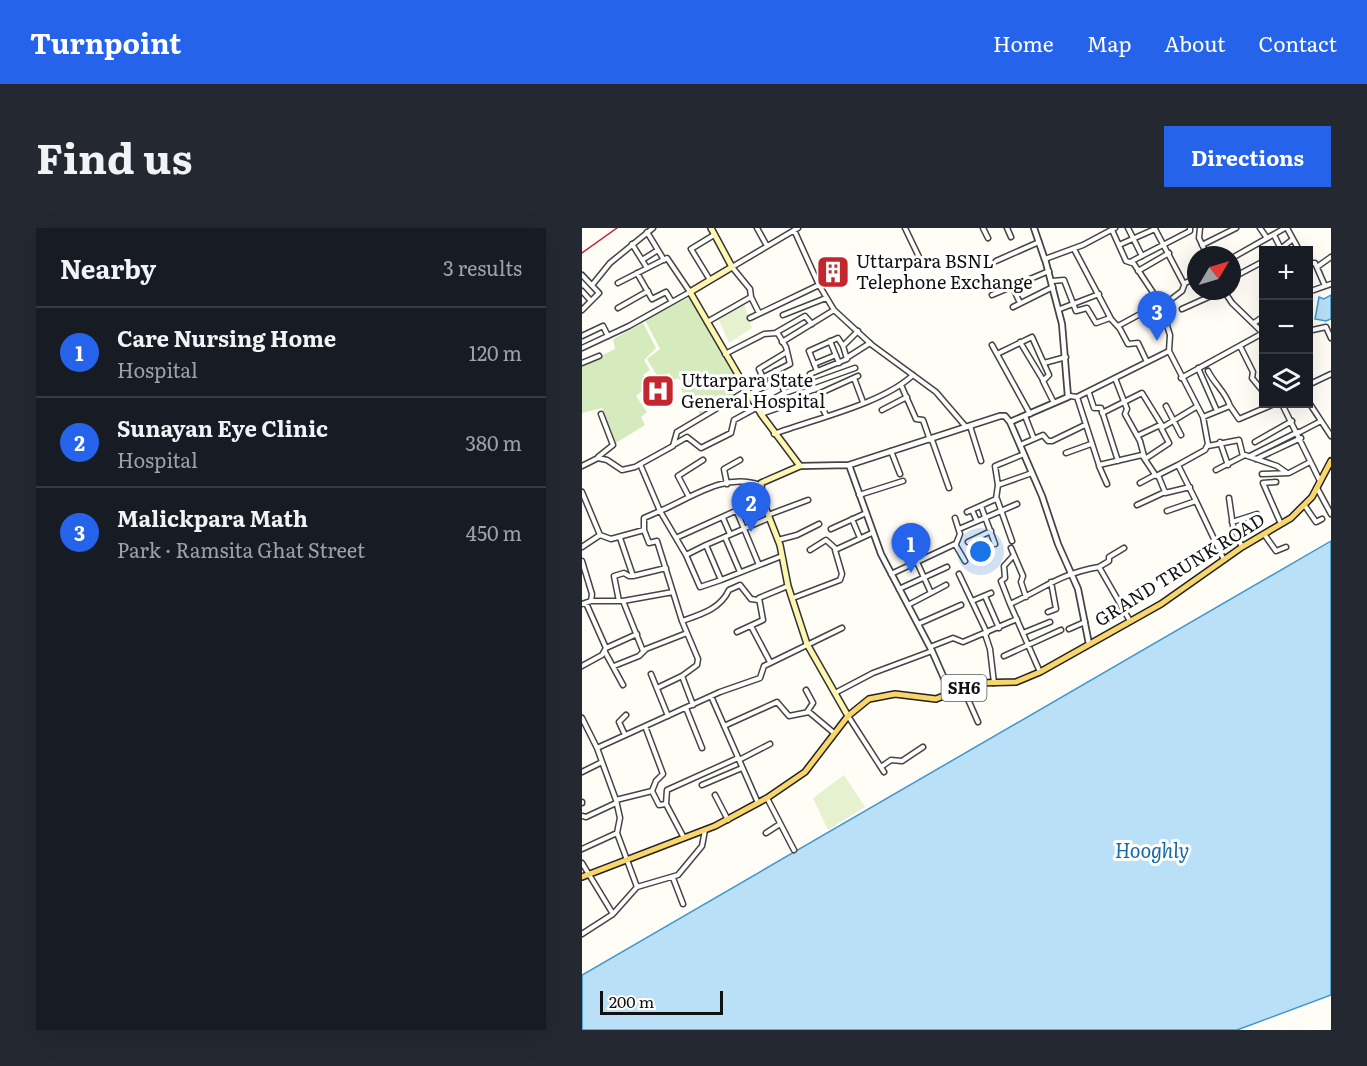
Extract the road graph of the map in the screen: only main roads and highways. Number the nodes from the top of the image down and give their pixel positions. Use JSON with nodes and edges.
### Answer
{"nodes":[{"id":1,"x":711,"y":228,"type":"edge"},
{"id":2,"x":1331,"y":461,"type":"edge"},
{"id":3,"x":848,"y":716,"type":"junction"},
{"id":4,"x":585,"y":876,"type":"edge"}],
"edges":[{"from":1,"to":3,"type":"main road"},
{"from":2,"to":3,"type":"main road","name":"GRAND TRUNK ROAD","number":"SH6"},
{"from":3,"to":4,"type":"main road","name":"GRAND TRUNK ROAD","number":"SH6"}]}
